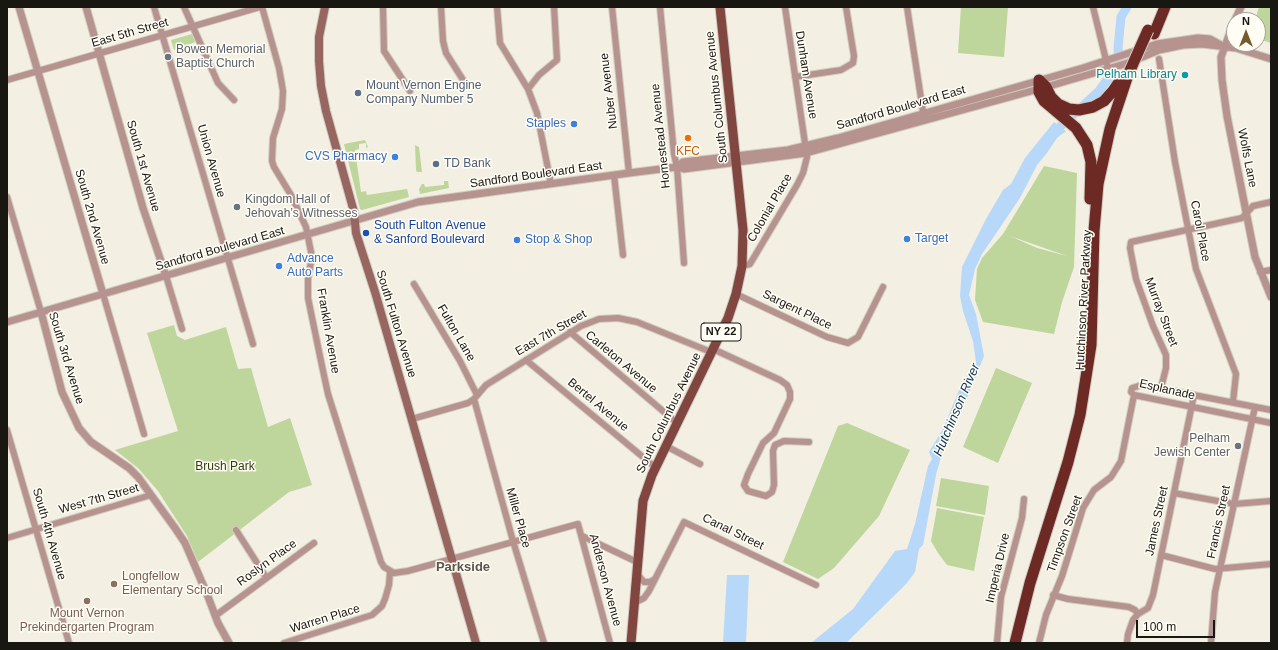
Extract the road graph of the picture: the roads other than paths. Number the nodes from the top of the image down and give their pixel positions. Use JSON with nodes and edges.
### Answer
{"nodes":[{"id":1,"x":19,"y":7,"type":"edge"},
{"id":2,"x":86,"y":7,"type":"edge"},
{"id":3,"x":154,"y":7,"type":"edge"},
{"id":4,"x":184,"y":7,"type":"edge"},
{"id":5,"x":261,"y":7,"type":"edge"},
{"id":6,"x":324,"y":7,"type":"edge"},
{"id":7,"x":383,"y":7,"type":"edge"},
{"id":8,"x":441,"y":7,"type":"edge"},
{"id":9,"x":497,"y":7,"type":"edge"},
{"id":10,"x":554,"y":7,"type":"edge"},
{"id":11,"x":612,"y":7,"type":"edge"},
{"id":12,"x":660,"y":7,"type":"edge"},
{"id":13,"x":720,"y":7,"type":"edge"},
{"id":14,"x":785,"y":7,"type":"edge"},
{"id":15,"x":846,"y":7,"type":"edge"},
{"id":16,"x":907,"y":7,"type":"edge"},
{"id":17,"x":1093,"y":7,"type":"edge"},
{"id":18,"x":1157,"y":7,"type":"edge"},
{"id":19,"x":1165,"y":7,"type":"edge"},
{"id":20,"x":1169,"y":7,"type":"edge"},
{"id":21,"x":1158,"y":23,"type":"junction"},
{"id":22,"x":192,"y":27,"type":"junction"},
{"id":23,"x":1151,"y":32,"type":"junction"},
{"id":24,"x":162,"y":34,"type":"junction"},
{"id":25,"x":1225,"y":46,"type":"junction"},
{"id":26,"x":100,"y":53,"type":"junction"},
{"id":27,"x":1159,"y":59,"type":"dead end"},
{"id":28,"x":1271,"y":59,"type":"edge"},
{"id":29,"x":1109,"y":64,"type":"junction"},
{"id":30,"x":38,"y":72,"type":"junction"},
{"id":31,"x":1129,"y":72,"type":"junction"},
{"id":32,"x":795,"y":77,"type":"junction"},
{"id":33,"x":7,"y":80,"type":"edge"},
{"id":34,"x":465,"y":84,"type":"dead end"},
{"id":35,"x":1041,"y":86,"type":"junction"},
{"id":36,"x":528,"y":89,"type":"junction"},
{"id":37,"x":410,"y":91,"type":"dead end"},
{"id":38,"x":234,"y":100,"type":"dead end"},
{"id":39,"x":1055,"y":107,"type":"junction"},
{"id":40,"x":924,"y":117,"type":"junction"},
{"id":41,"x":806,"y":149,"type":"junction"},
{"id":42,"x":736,"y":159,"type":"junction"},
{"id":43,"x":677,"y":167,"type":"junction"},
{"id":44,"x":629,"y":173,"type":"junction"},
{"id":45,"x":614,"y":175,"type":"junction"},
{"id":46,"x":551,"y":184,"type":"junction"},
{"id":47,"x":7,"y":197,"type":"edge"},
{"id":48,"x":1271,"y":202,"type":"edge"},
{"id":49,"x":1246,"y":214,"type":"junction"},
{"id":50,"x":355,"y":222,"type":"junction"},
{"id":51,"x":1188,"y":229,"type":"junction"},
{"id":52,"x":308,"y":236,"type":"junction"},
{"id":53,"x":623,"y":255,"type":"dead end"},
{"id":54,"x":228,"y":258,"type":"junction"},
{"id":55,"x":684,"y":263,"type":"dead end"},
{"id":56,"x":742,"y":266,"type":"junction"},
{"id":57,"x":1271,"y":270,"type":"edge"},
{"id":58,"x":1260,"y":272,"type":"junction"},
{"id":59,"x":166,"y":276,"type":"junction"},
{"id":60,"x":414,"y":284,"type":"dead end"},
{"id":61,"x":883,"y":287,"type":"dead end"},
{"id":62,"x":103,"y":294,"type":"junction"},
{"id":63,"x":736,"y":294,"type":"junction"},
{"id":64,"x":1271,"y":297,"type":"edge"},
{"id":65,"x":41,"y":312,"type":"junction"},
{"id":66,"x":1092,"y":319,"type":"junction"},
{"id":67,"x":7,"y":322,"type":"edge"},
{"id":68,"x":182,"y":330,"type":"dead end"},
{"id":69,"x":570,"y":332,"type":"junction"},
{"id":70,"x":253,"y":344,"type":"dead end"},
{"id":71,"x":712,"y":351,"type":"junction"},
{"id":72,"x":526,"y":360,"type":"junction"},
{"id":73,"x":1161,"y":388,"type":"junction"},
{"id":74,"x":1134,"y":395,"type":"junction"},
{"id":75,"x":1194,"y":395,"type":"junction"},
{"id":76,"x":476,"y":397,"type":"junction"},
{"id":77,"x":1233,"y":402,"type":"junction"},
{"id":78,"x":1192,"y":407,"type":"junction"},
{"id":79,"x":1255,"y":407,"type":"junction"},
{"id":80,"x":1271,"y":410,"type":"edge"},
{"id":81,"x":412,"y":419,"type":"junction"},
{"id":82,"x":1252,"y":419,"type":"junction"},
{"id":83,"x":677,"y":423,"type":"junction"},
{"id":84,"x":1271,"y":423,"type":"edge"},
{"id":85,"x":7,"y":430,"type":"edge"},
{"id":86,"x":144,"y":434,"type":"dead end"},
{"id":87,"x":809,"y":442,"type":"dead end"},
{"id":88,"x":666,"y":446,"type":"junction"},
{"id":89,"x":700,"y":464,"type":"dead end"},
{"id":90,"x":655,"y":467,"type":"junction"},
{"id":91,"x":1174,"y":493,"type":"junction"},
{"id":92,"x":151,"y":495,"type":"junction"},
{"id":93,"x":1024,"y":499,"type":"dead end"},
{"id":94,"x":1271,"y":501,"type":"edge"},
{"id":95,"x":1234,"y":504,"type":"junction"},
{"id":96,"x":37,"y":529,"type":"junction"},
{"id":97,"x":236,"y":530,"type":"dead end"},
{"id":98,"x":582,"y":536,"type":"junction"},
{"id":99,"x":7,"y":538,"type":"edge"},
{"id":100,"x":513,"y":541,"type":"junction"},
{"id":101,"x":314,"y":544,"type":"dead end"},
{"id":102,"x":1161,"y":555,"type":"junction"},
{"id":103,"x":452,"y":558,"type":"junction"},
{"id":104,"x":637,"y":562,"type":"junction"},
{"id":105,"x":1271,"y":564,"type":"edge"},
{"id":106,"x":1220,"y":569,"type":"junction"},
{"id":107,"x":390,"y":572,"type":"junction"},
{"id":108,"x":636,"y":573,"type":"junction"},
{"id":109,"x":266,"y":577,"type":"junction"},
{"id":110,"x":656,"y":578,"type":"junction"},
{"id":111,"x":816,"y":585,"type":"dead end"},
{"id":112,"x":1053,"y":595,"type":"junction"},
{"id":113,"x":634,"y":603,"type":"junction"},
{"id":114,"x":1138,"y":614,"type":"junction"},
{"id":115,"x":215,"y":616,"type":"junction"},
{"id":116,"x":68,"y":643,"type":"edge"},
{"id":117,"x":229,"y":643,"type":"edge"},
{"id":118,"x":284,"y":643,"type":"edge"},
{"id":119,"x":476,"y":643,"type":"edge"},
{"id":120,"x":544,"y":643,"type":"edge"},
{"id":121,"x":610,"y":643,"type":"edge"},
{"id":122,"x":631,"y":643,"type":"edge"},
{"id":123,"x":997,"y":643,"type":"edge"},
{"id":124,"x":1015,"y":643,"type":"edge"},
{"id":125,"x":1022,"y":643,"type":"edge"},
{"id":126,"x":1039,"y":643,"type":"edge"},
{"id":127,"x":1127,"y":643,"type":"edge"},
{"id":128,"x":1211,"y":643,"type":"edge"}],
"edges":[{"from":1,"to":30,"type":"street","name":"South 2nd Avenue"},
{"from":2,"to":26,"type":"street","name":"South 1st Avenue"},
{"from":3,"to":24,"type":"street","name":"Union Avenue"},
{"from":4,"to":22,"type":"street"},
{"from":5,"to":22,"type":"street","name":"East 5th Street"},
{"from":5,"to":52,"type":"street","name":"Franklin Avenue"},
{"from":6,"to":50,"type":"main road","name":"South Fulton Avenue"},
{"from":7,"to":37,"type":"street"},
{"from":8,"to":34,"type":"street"},
{"from":9,"to":36,"type":"street"},
{"from":10,"to":36,"type":"street"},
{"from":11,"to":44,"type":"street","name":"Nuber Avenue"},
{"from":12,"to":43,"type":"street","name":"Homestead Avenue"},
{"from":13,"to":42,"type":"main road","name":"South Columbus Avenue","number":"NY 22"},
{"from":14,"to":32,"type":"street","name":"Dunham Avenue"},
{"from":15,"to":32,"type":"street"},
{"from":16,"to":40,"type":"street"},
{"from":17,"to":29,"type":"street"},
{"from":18,"to":23,"type":"highway","name":"Hutchinson River Parkway"},
{"from":19,"to":21,"type":"highway","name":"Hutchinson River Parkway"},
{"from":20,"to":21,"type":"highway"},
{"from":21,"to":23,"type":"highway","name":"Hutchinson River Parkway"},
{"from":22,"to":24,"type":"street","name":"East 5th Street"},
{"from":22,"to":38,"type":"street"},
{"from":23,"to":31,"type":"highway","name":"Hutchinson River Parkway"},
{"from":24,"to":26,"type":"street","name":"East 5th Street"},
{"from":24,"to":54,"type":"street","name":"Union Avenue"},
{"from":25,"to":28,"type":"street"},
{"from":25,"to":29,"type":"street","name":"Sandford Boulevard East"},
{"from":25,"to":31,"type":"street","name":"Sandford Boulevard East"},
{"from":25,"to":49,"type":"street","name":"Wolfs Lane"},
{"from":26,"to":30,"type":"street","name":"East 5th Street"},
{"from":26,"to":59,"type":"street","name":"South 1st Avenue"},
{"from":27,"to":51,"type":"street","name":"Carol Place"},
{"from":29,"to":31,"type":"street","name":"Sandford Boulevard East"},
{"from":29,"to":35,"type":"street","name":"Sandford Boulevard East"},
{"from":30,"to":33,"type":"street","name":"East 5th Street"},
{"from":30,"to":62,"type":"street","name":"South 2nd Avenue"},
{"from":31,"to":39,"type":"highway"},
{"from":31,"to":66,"type":"highway","name":"Hutchinson River Parkway"},
{"from":31,"to":125,"type":"highway","name":"Hutchinson River Parkway"},
{"from":32,"to":41,"type":"street","name":"Dunham Avenue"},
{"from":35,"to":39,"type":"highway"},
{"from":35,"to":40,"type":"street","name":"Sandford Boulevard East"},
{"from":36,"to":46,"type":"street"},
{"from":39,"to":66,"type":"highway"},
{"from":40,"to":41,"type":"street","name":"Sandford Boulevard East"},
{"from":41,"to":42,"type":"street","name":"Sandford Boulevard East"},
{"from":41,"to":56,"type":"street","name":"Colonial Place"},
{"from":42,"to":43,"type":"street","name":"Sandford Boulevard East"},
{"from":42,"to":56,"type":"main road","name":"South Columbus Avenue","number":"NY 22"},
{"from":43,"to":44,"type":"street","name":"Sandford Boulevard East"},
{"from":43,"to":55,"type":"street","name":"Homestead Avenue"},
{"from":44,"to":45,"type":"street","name":"Sandford Boulevard East"},
{"from":45,"to":46,"type":"street","name":"Sandford Boulevard East"},
{"from":45,"to":53,"type":"street"},
{"from":46,"to":50,"type":"street","name":"Sandford Boulevard East"},
{"from":47,"to":65,"type":"street","name":"South 3rd Avenue"},
{"from":48,"to":49,"type":"street"},
{"from":49,"to":51,"type":"street"},
{"from":49,"to":58,"type":"street","name":"Wolfs Lane"},
{"from":50,"to":52,"type":"street","name":"Sandford Boulevard East"},
{"from":50,"to":81,"type":"main road","name":"South Fulton Avenue"},
{"from":51,"to":73,"type":"street","name":"Murray Street"},
{"from":51,"to":77,"type":"street","name":"Carol Place"},
{"from":52,"to":54,"type":"street","name":"Sandford Boulevard East"},
{"from":52,"to":107,"type":"street","name":"Franklin Avenue"},
{"from":54,"to":59,"type":"street","name":"Sandford Boulevard East"},
{"from":54,"to":70,"type":"street","name":"Union Avenue"},
{"from":56,"to":63,"type":"main road","name":"South Columbus Avenue","number":"NY 22"},
{"from":57,"to":58,"type":"street"},
{"from":58,"to":64,"type":"street","name":"Wolfs Lane"},
{"from":59,"to":62,"type":"street","name":"Sandford Boulevard East"},
{"from":59,"to":68,"type":"street","name":"South 1st Avenue"},
{"from":60,"to":76,"type":"street","name":"Fulton Lane"},
{"from":61,"to":63,"type":"street","name":"Sargent Place"},
{"from":62,"to":65,"type":"street","name":"Sandford Boulevard East"},
{"from":62,"to":86,"type":"street","name":"South 2nd Avenue"},
{"from":63,"to":71,"type":"main road","name":"South Columbus Avenue","number":"NY 22"},
{"from":65,"to":67,"type":"street","name":"Sandford Boulevard East"},
{"from":65,"to":92,"type":"street","name":"South 3rd Avenue"},
{"from":66,"to":124,"type":"highway","name":"Hutchinson River Parkway"},
{"from":69,"to":71,"type":"street","name":"East 7th Street"},
{"from":69,"to":72,"type":"street","name":"East 7th Street"},
{"from":69,"to":83,"type":"street","name":"Carleton Avenue"},
{"from":71,"to":83,"type":"main road","name":"South Columbus Avenue","number":"NY 22"},
{"from":71,"to":87,"type":"street","name":"East 7th Street"},
{"from":72,"to":76,"type":"street","name":"East 7th Street"},
{"from":72,"to":90,"type":"street","name":"Bertel Avenue"},
{"from":73,"to":74,"type":"street","name":"Esplanade"},
{"from":73,"to":75,"type":"street","name":"Esplanade"},
{"from":74,"to":78,"type":"street","name":"Esplanade"},
{"from":74,"to":112,"type":"street","name":"Timpson Street"},
{"from":75,"to":77,"type":"street","name":"Esplanade"},
{"from":75,"to":78,"type":"street","name":"James Street"},
{"from":76,"to":81,"type":"street","name":"East 7th Street"},
{"from":76,"to":100,"type":"street","name":"Miller Place"},
{"from":77,"to":79,"type":"street","name":"Esplanade"},
{"from":78,"to":82,"type":"street","name":"Esplanade"},
{"from":78,"to":91,"type":"street","name":"James Street"},
{"from":79,"to":80,"type":"street","name":"Esplanade"},
{"from":79,"to":82,"type":"street","name":"Francis Street"},
{"from":81,"to":103,"type":"main road","name":"South Fulton Avenue"},
{"from":82,"to":84,"type":"street","name":"Esplanade"},
{"from":82,"to":95,"type":"street","name":"Francis Street"},
{"from":83,"to":88,"type":"main road","name":"South Columbus Avenue","number":"NY 22"},
{"from":85,"to":96,"type":"street","name":"South 4th Avenue"},
{"from":88,"to":89,"type":"street"},
{"from":88,"to":90,"type":"main road","name":"South Columbus Avenue","number":"NY 22"},
{"from":90,"to":104,"type":"main road","name":"South Columbus Avenue","number":"NY 22"},
{"from":91,"to":95,"type":"street"},
{"from":91,"to":102,"type":"street","name":"James Street"},
{"from":92,"to":96,"type":"street","name":"West 7th Street"},
{"from":92,"to":115,"type":"street","name":"South 3rd Avenue"},
{"from":93,"to":123,"type":"street","name":"Imperia Drive"},
{"from":94,"to":95,"type":"street"},
{"from":95,"to":106,"type":"street","name":"Francis Street"},
{"from":96,"to":99,"type":"street","name":"West 7th Street"},
{"from":96,"to":116,"type":"street","name":"South 4th Avenue"},
{"from":97,"to":109,"type":"street"},
{"from":98,"to":100,"type":"street","name":"Anderson Avenue"},
{"from":98,"to":104,"type":"street"},
{"from":98,"to":121,"type":"street","name":"Anderson Avenue"},
{"from":100,"to":103,"type":"street"},
{"from":100,"to":120,"type":"street","name":"Miller Place"},
{"from":101,"to":109,"type":"street","name":"Roslyn Place"},
{"from":102,"to":106,"type":"street"},
{"from":102,"to":114,"type":"street","name":"James Street"},
{"from":103,"to":107,"type":"street"},
{"from":103,"to":119,"type":"main road","name":"South Fulton Avenue"},
{"from":104,"to":108,"type":"main road","name":"South Columbus Avenue","number":"NY 22"},
{"from":105,"to":106,"type":"street"},
{"from":106,"to":128,"type":"street","name":"Francis Street"},
{"from":107,"to":118,"type":"street","name":"Warren Place"},
{"from":108,"to":110,"type":"street"},
{"from":108,"to":113,"type":"main road","name":"South Columbus Avenue","number":"NY 22"},
{"from":109,"to":115,"type":"street","name":"Roslyn Place"},
{"from":110,"to":111,"type":"street","name":"Canal Street"},
{"from":110,"to":113,"type":"street","name":"Canal Street"},
{"from":112,"to":114,"type":"street"},
{"from":112,"to":126,"type":"street","name":"Timpson Street"},
{"from":113,"to":122,"type":"main road","name":"South Columbus Avenue","number":"NY 22"},
{"from":114,"to":127,"type":"street","name":"James Street"},
{"from":115,"to":117,"type":"street","name":"South 3rd Avenue"}]}
